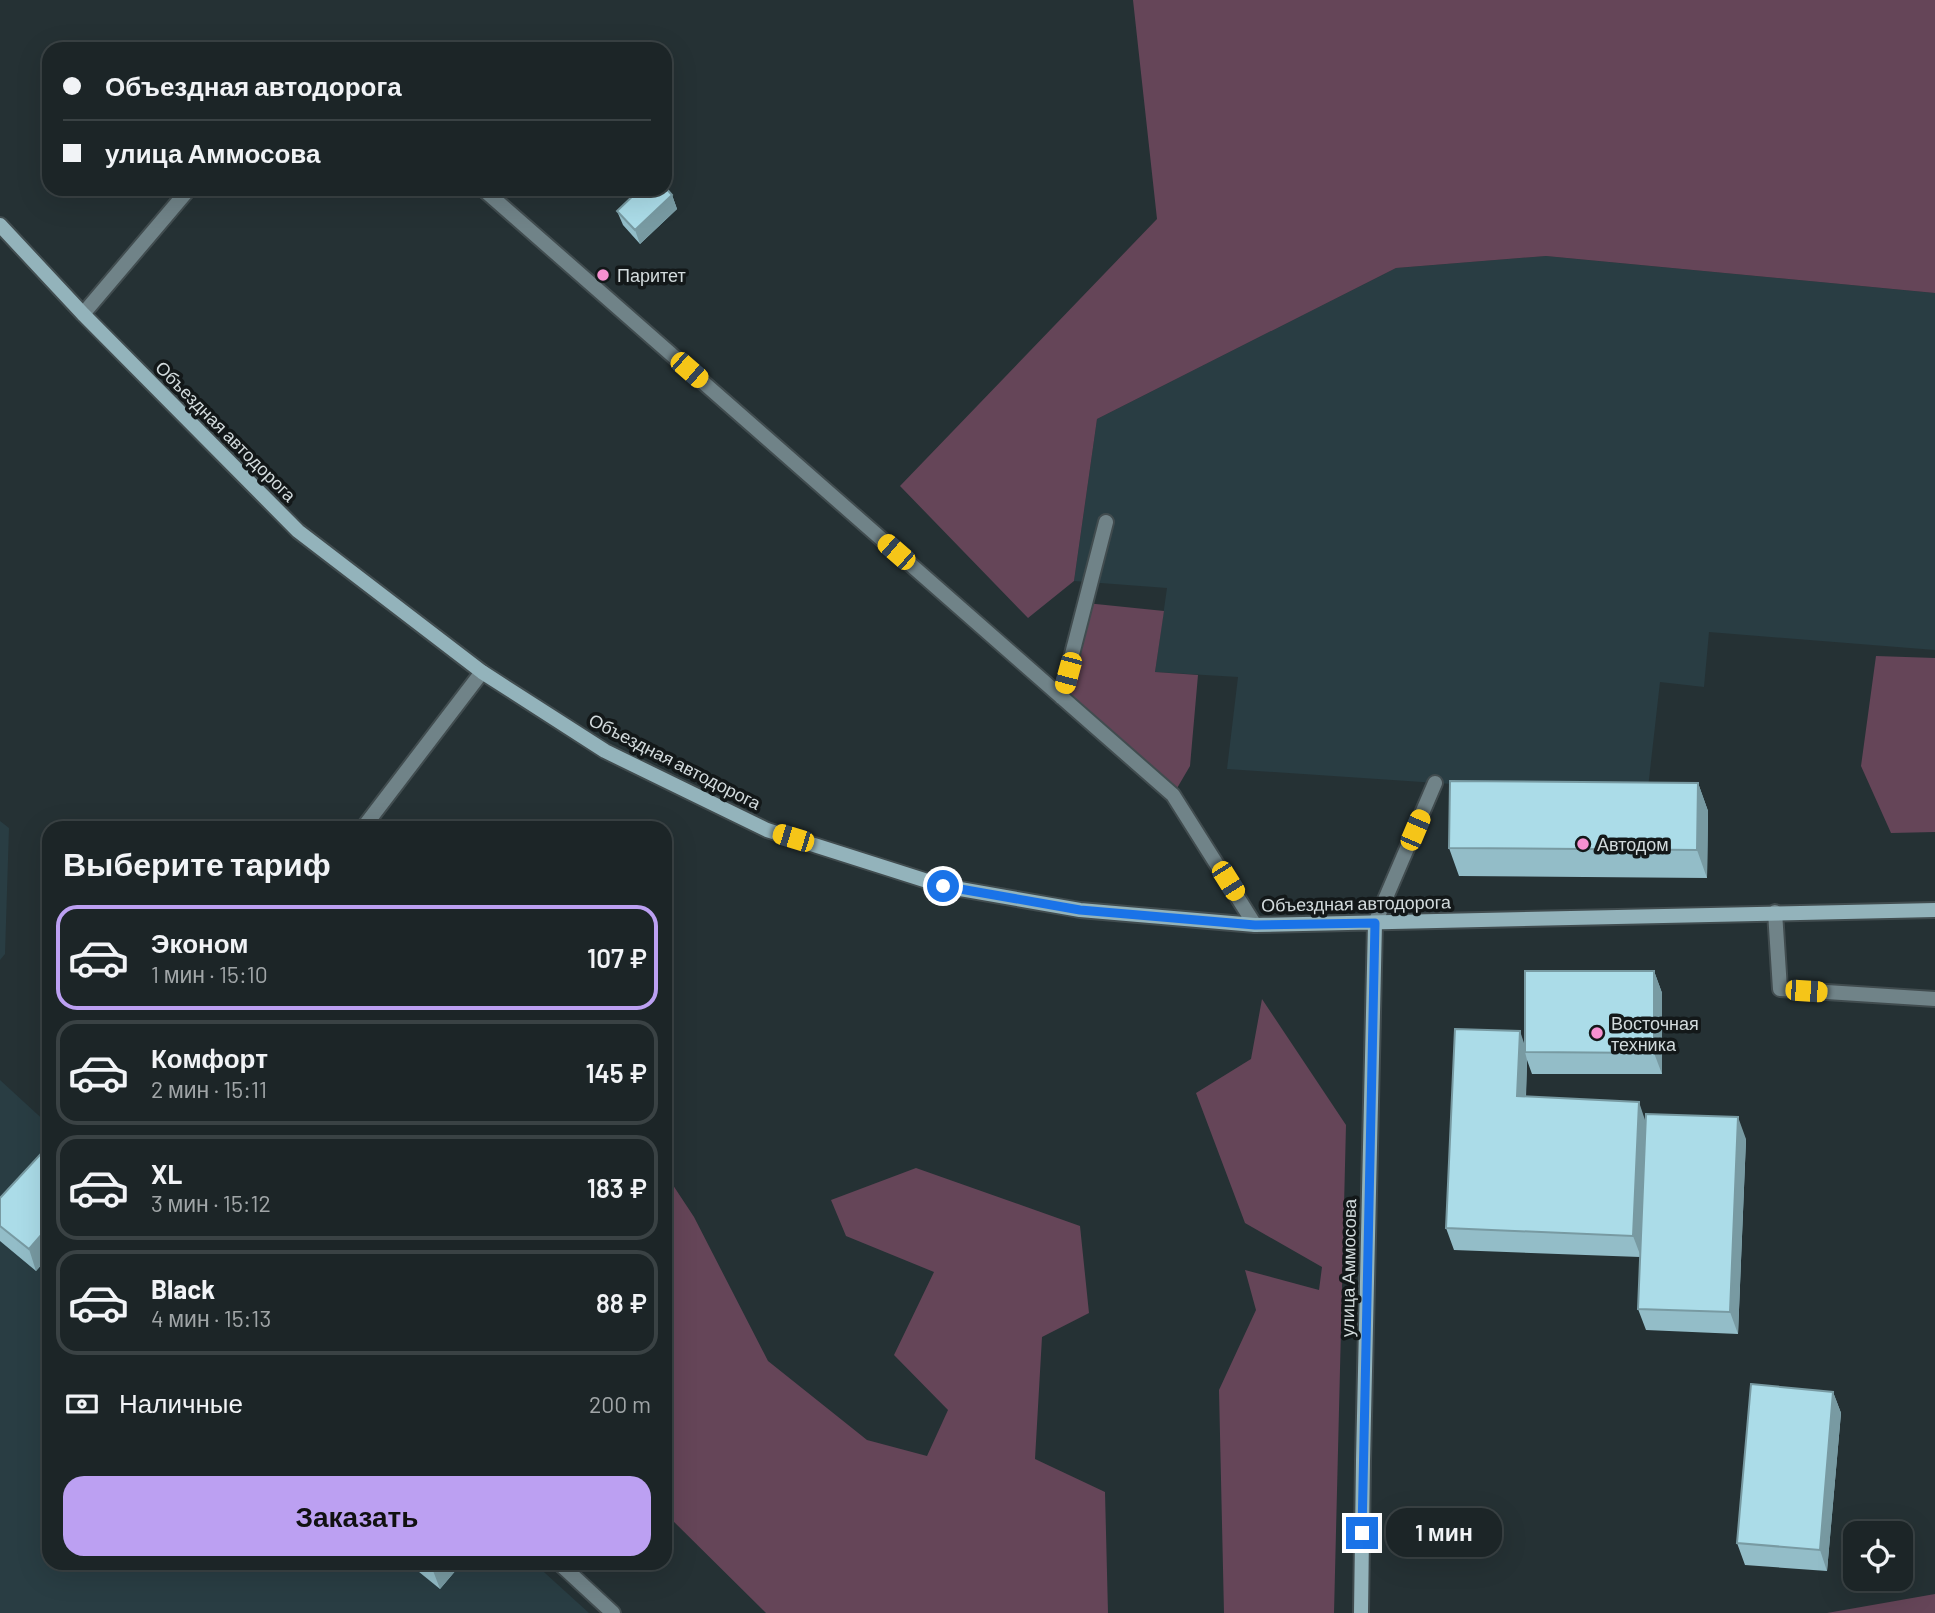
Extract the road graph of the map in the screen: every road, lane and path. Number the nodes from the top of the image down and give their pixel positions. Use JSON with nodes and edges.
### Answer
{"nodes":[{"id":1,"x":184,"y":196,"type":"edge"},
{"id":2,"x":490,"y":196,"type":"edge"},
{"id":3,"x":0,"y":225,"type":"edge"},
{"id":4,"x":83,"y":314,"type":"junction"},
{"id":5,"x":1106,"y":522,"type":"dead end"},
{"id":6,"x":482,"y":673,"type":"junction"},
{"id":7,"x":1061,"y":697,"type":"junction"},
{"id":8,"x":1435,"y":783,"type":"dead end"},
{"id":9,"x":368,"y":821,"type":"edge"},
{"id":10,"x":1935,"y":910,"type":"edge"},
{"id":11,"x":1775,"y":912,"type":"junction"},
{"id":12,"x":1375,"y":923,"type":"junction"},
{"id":13,"x":1255,"y":925,"type":"junction"},
{"id":14,"x":1935,"y":999,"type":"edge"},
{"id":15,"x":567,"y":1570,"type":"edge"},
{"id":16,"x":613,"y":1613,"type":"edge"},
{"id":17,"x":1362,"y":1613,"type":"edge"}],
"edges":[{"from":1,"to":4,"type":"lane"},
{"from":2,"to":7,"type":"lane"},
{"from":3,"to":4,"type":"street","name":"Объездная автодорога"},
{"from":4,"to":6,"type":"street","name":"Объездная автодорога"},
{"from":5,"to":7,"type":"lane"},
{"from":6,"to":9,"type":"lane"},
{"from":6,"to":13,"type":"street","name":"Объездная автодорога"},
{"from":7,"to":13,"type":"lane"},
{"from":8,"to":12,"type":"lane"},
{"from":10,"to":11,"type":"street","name":"Объездная автодорога"},
{"from":11,"to":12,"type":"street","name":"Объездная автодорога"},
{"from":11,"to":14,"type":"lane"},
{"from":12,"to":13,"type":"street","name":"Объездная автодорога"},
{"from":12,"to":17,"type":"street","name":"улица Аммосова"},
{"from":15,"to":16,"type":"lane"}]}
